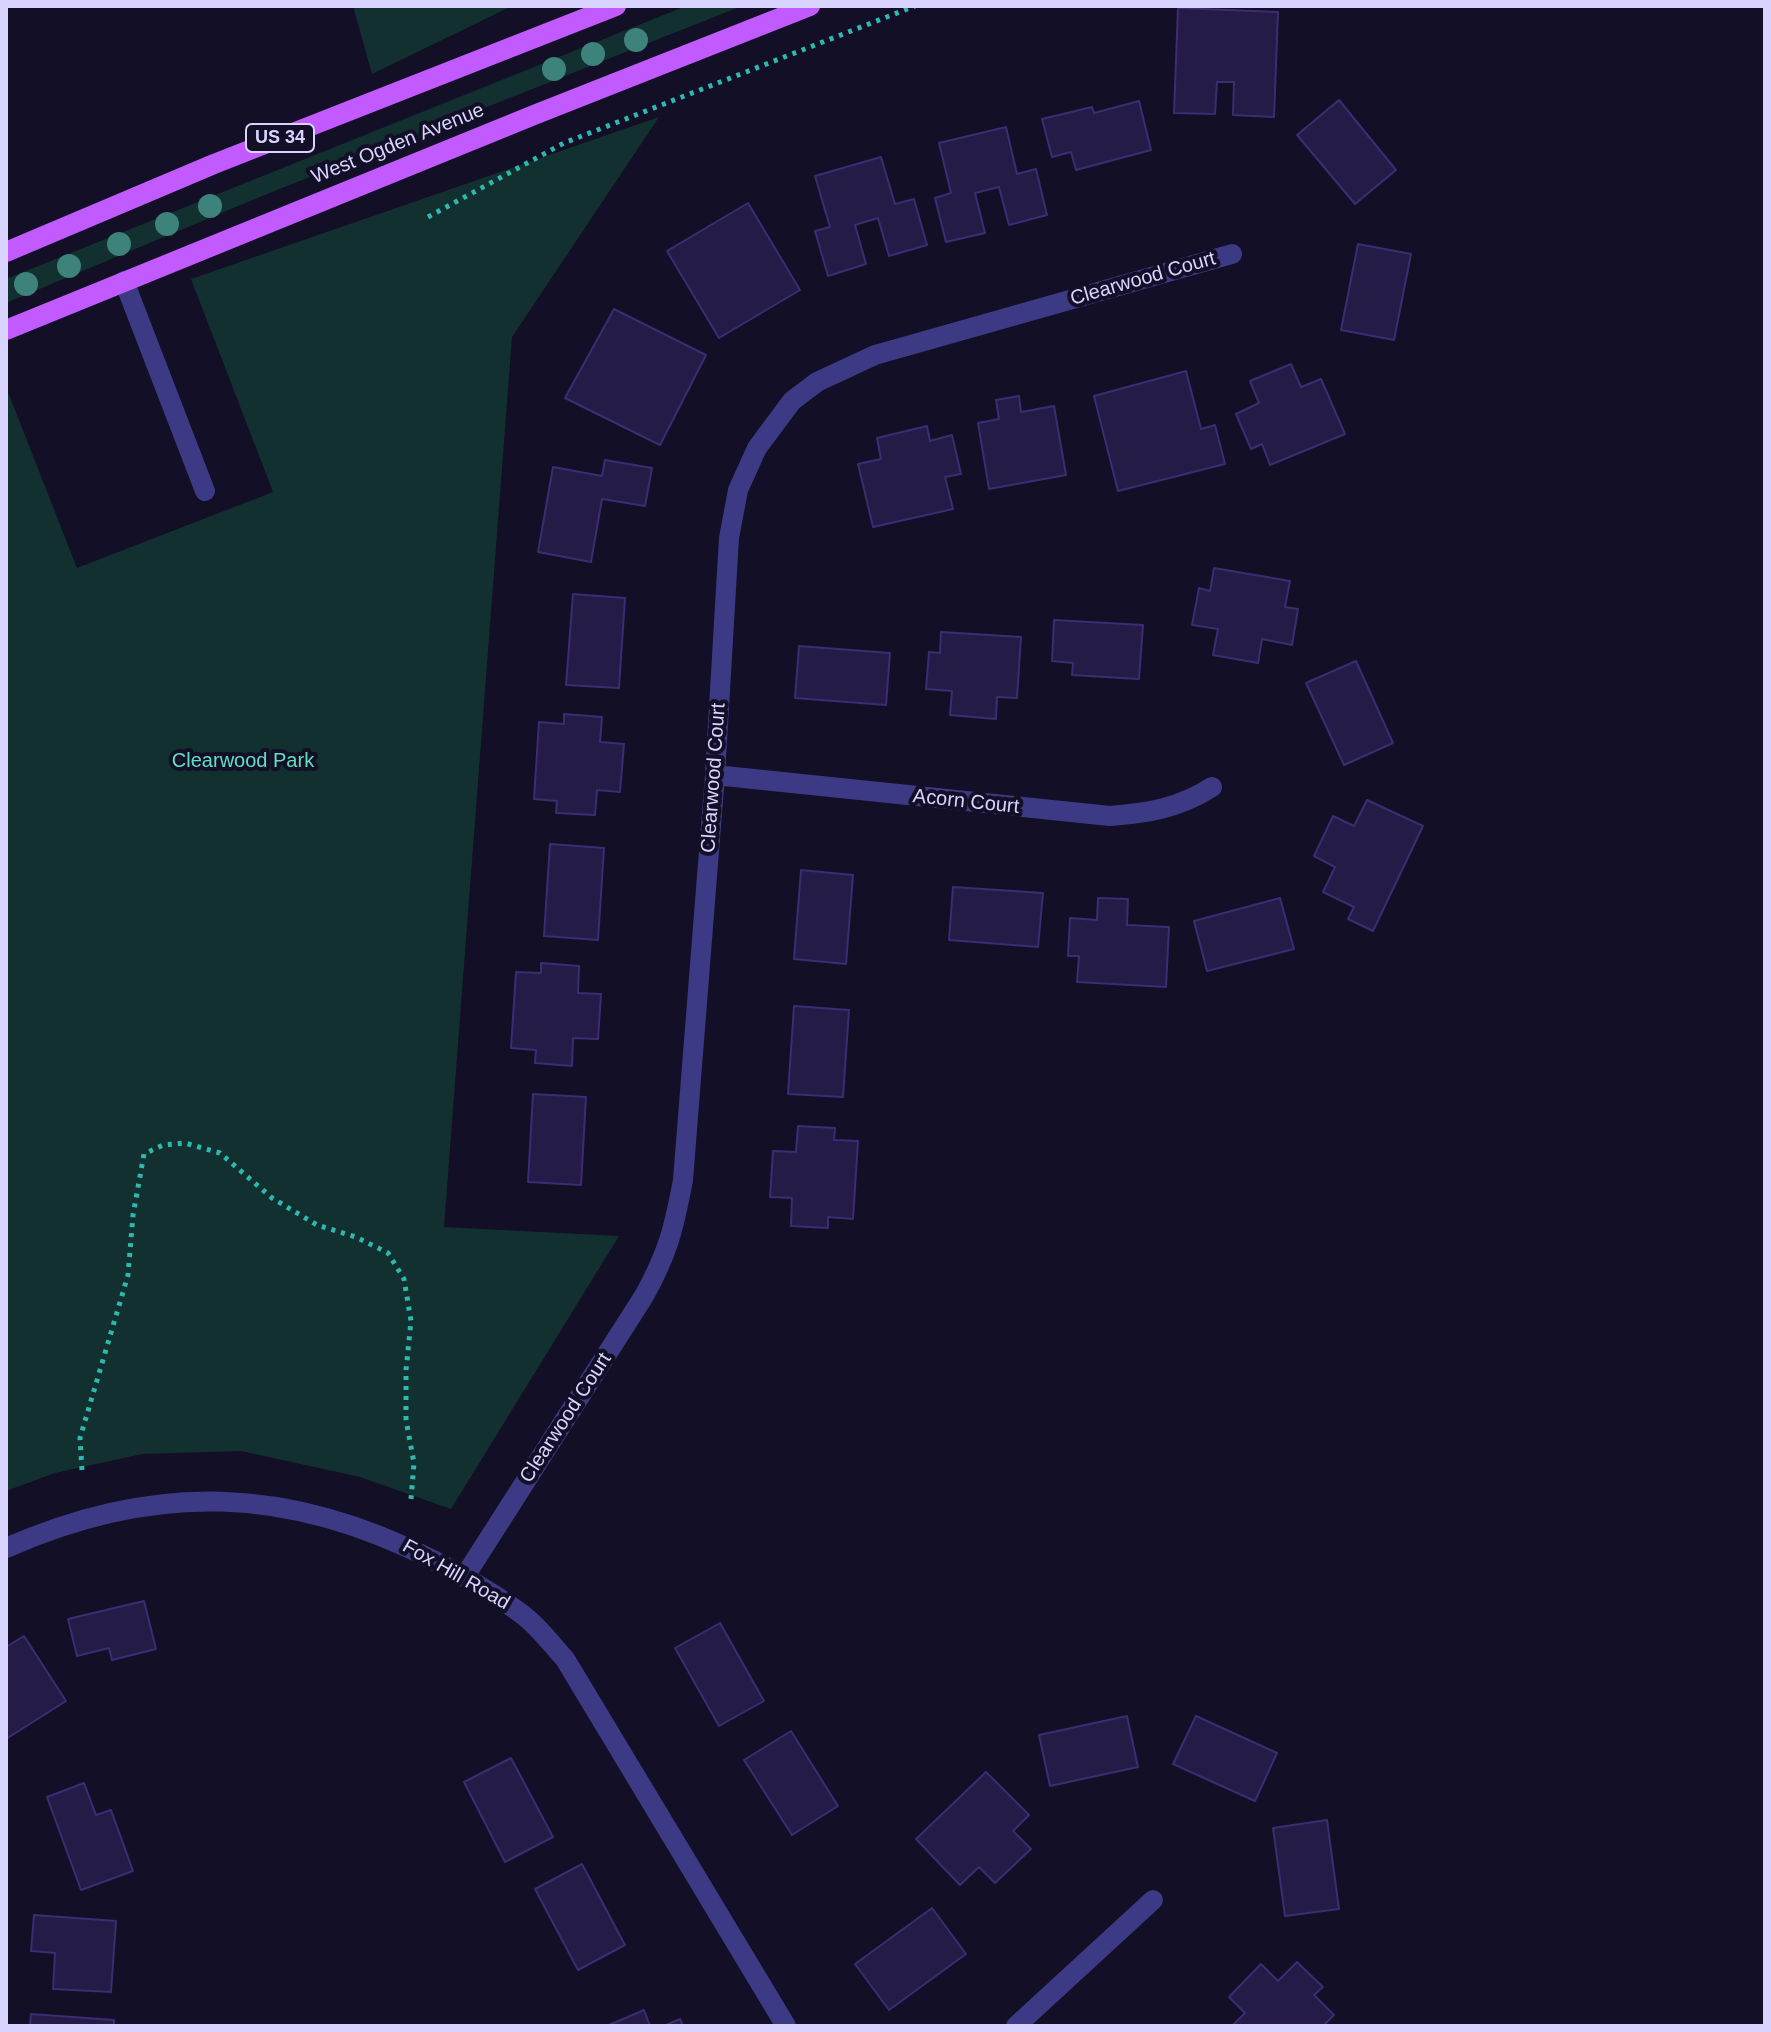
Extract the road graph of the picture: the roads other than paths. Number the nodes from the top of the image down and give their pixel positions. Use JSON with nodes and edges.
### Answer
{"nodes":[{"id":1,"x":616,"y":6,"type":"edge"},
{"id":2,"x":810,"y":6,"type":"edge"},
{"id":3,"x":6,"y":252,"type":"edge"},
{"id":4,"x":1232,"y":254,"type":"dead end"},
{"id":5,"x":124,"y":281,"type":"junction"},
{"id":6,"x":6,"y":330,"type":"edge"},
{"id":7,"x":205,"y":491,"type":"dead end"},
{"id":8,"x":715,"y":775,"type":"junction"},
{"id":9,"x":1212,"y":787,"type":"dead end"},
{"id":10,"x":6,"y":1548,"type":"edge"},
{"id":11,"x":465,"y":1576,"type":"junction"},
{"id":12,"x":1153,"y":1900,"type":"dead end"},
{"id":13,"x":786,"y":2026,"type":"edge"},
{"id":14,"x":1016,"y":2026,"type":"edge"}],
"edges":[{"from":1,"to":3,"type":"main road","number":"US 34"},
{"from":2,"to":5,"type":"main road","name":"West Ogden Avenue"},
{"from":4,"to":8,"type":"street","name":"Clearwood Court"},
{"from":5,"to":6,"type":"main road","name":"West Ogden Avenue"},
{"from":5,"to":7,"type":"street"},
{"from":8,"to":9,"type":"street","name":"Acorn Court"},
{"from":8,"to":11,"type":"street","name":"Clearwood Court"},
{"from":10,"to":11,"type":"street","name":"Fox Hill Road"},
{"from":11,"to":13,"type":"street","name":"Fox Hill Road"},
{"from":12,"to":14,"type":"street"}]}
